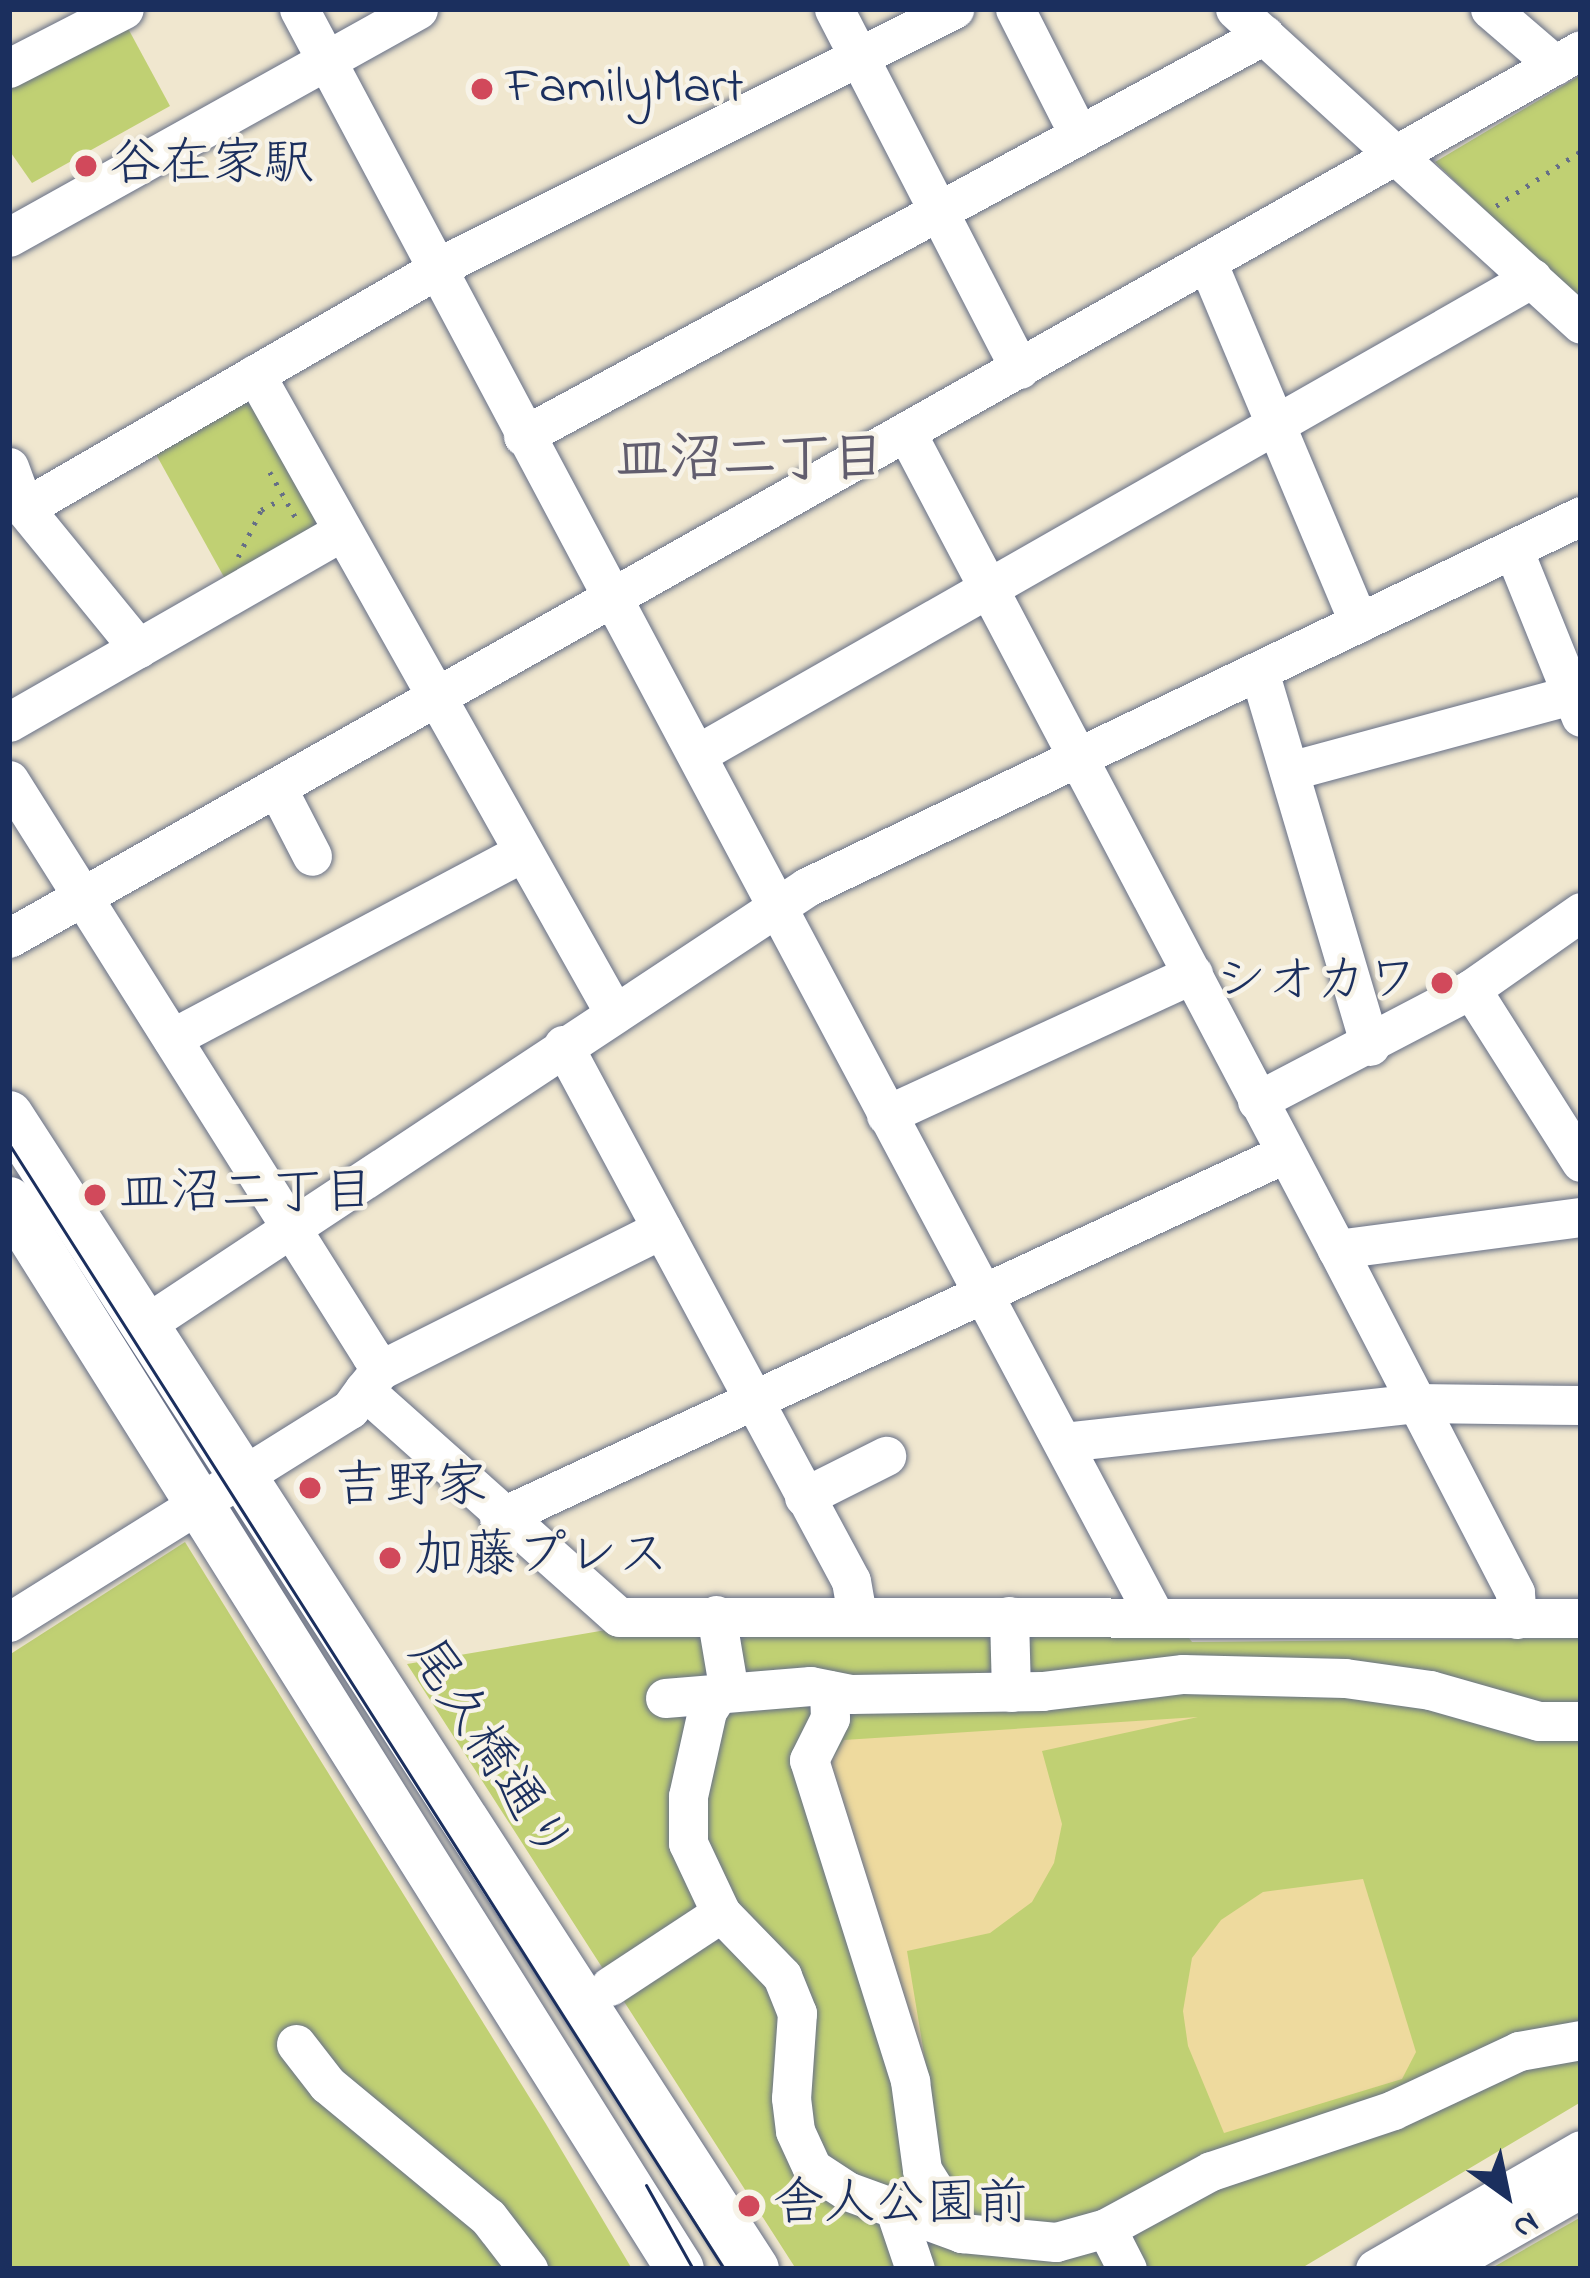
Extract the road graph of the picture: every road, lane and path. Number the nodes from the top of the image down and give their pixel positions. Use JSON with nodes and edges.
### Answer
{"nodes":[{"id":1,"x":124,"y":9,"type":"edge"},
{"id":2,"x":299,"y":9,"type":"edge"},
{"id":3,"x":418,"y":9,"type":"edge"},
{"id":4,"x":834,"y":9,"type":"edge"},
{"id":5,"x":954,"y":9,"type":"edge"},
{"id":6,"x":1015,"y":9,"type":"edge"},
{"id":7,"x":1490,"y":9,"type":"edge"},
{"id":8,"x":1250,"y":22,"type":"edge"},
{"id":9,"x":859,"y":57,"type":"junction"},
{"id":10,"x":1568,"y":58,"type":"edge"},
{"id":11,"x":326,"y":60,"type":"junction"},
{"id":12,"x":9,"y":68,"type":"edge"},
{"id":13,"x":1078,"y":135,"type":"junction"},
{"id":14,"x":1581,"y":151,"type":"edge"},
{"id":15,"x":1394,"y":156,"type":"junction"},
{"id":16,"x":939,"y":211,"type":"junction"},
{"id":17,"x":1471,"y":223,"type":"junction"},
{"id":18,"x":9,"y":237,"type":"edge"},
{"id":19,"x":1208,"y":264,"type":"junction"},
{"id":20,"x":435,"y":270,"type":"junction"},
{"id":21,"x":1532,"y":278,"type":"junction"},
{"id":22,"x":1581,"y":324,"type":"edge"},
{"id":23,"x":1020,"y":370,"type":"junction"},
{"id":24,"x":255,"y":374,"type":"junction"},
{"id":25,"x":1273,"y":427,"type":"junction"},
{"id":26,"x":906,"y":432,"type":"junction"},
{"id":27,"x":523,"y":436,"type":"junction"},
{"id":28,"x":9,"y":467,"type":"edge"},
{"id":29,"x":283,"y":498,"type":"dead end"},
{"id":30,"x":24,"y":508,"type":"junction"},
{"id":31,"x":1581,"y":517,"type":"edge"},
{"id":32,"x":342,"y":532,"type":"junction"},
{"id":33,"x":1513,"y":549,"type":"junction"},
{"id":34,"x":252,"y":583,"type":"junction"},
{"id":35,"x":991,"y":588,"type":"junction"},
{"id":36,"x":610,"y":599,"type":"junction"},
{"id":37,"x":1359,"y":623,"type":"junction"},
{"id":38,"x":138,"y":648,"type":"junction"},
{"id":39,"x":1259,"y":671,"type":"junction"},
{"id":40,"x":436,"y":698,"type":"junction"},
{"id":41,"x":1578,"y":701,"type":"edge"},
{"id":42,"x":9,"y":722,"type":"edge"},
{"id":43,"x":699,"y":753,"type":"junction"},
{"id":44,"x":1081,"y":759,"type":"junction"},
{"id":45,"x":1288,"y":771,"type":"junction"},
{"id":46,"x":9,"y":780,"type":"edge"},
{"id":47,"x":278,"y":790,"type":"junction"},
{"id":48,"x":522,"y":853,"type":"junction"},
{"id":49,"x":312,"y":856,"type":"dead end"},
{"id":50,"x":83,"y":897,"type":"junction"},
{"id":51,"x":774,"y":908,"type":"junction"},
{"id":52,"x":1576,"y":926,"type":"edge"},
{"id":53,"x":9,"y":938,"type":"edge"},
{"id":54,"x":1193,"y":974,"type":"junction"},
{"id":55,"x":1471,"y":989,"type":"junction"},
{"id":56,"x":613,"y":1011,"type":"junction"},
{"id":57,"x":172,"y":1038,"type":"junction"},
{"id":58,"x":562,"y":1045,"type":"junction"},
{"id":59,"x":1370,"y":1046,"type":"junction"},
{"id":60,"x":1257,"y":1101,"type":"junction"},
{"id":61,"x":886,"y":1114,"type":"junction"},
{"id":62,"x":9,"y":1115,"type":"edge"},
{"id":63,"x":1284,"y":1154,"type":"junction"},
{"id":64,"x":1581,"y":1162,"type":"edge"},
{"id":65,"x":9,"y":1202,"type":"edge"},
{"id":66,"x":1581,"y":1217,"type":"edge"},
{"id":67,"x":292,"y":1228,"type":"junction"},
{"id":68,"x":662,"y":1229,"type":"junction"},
{"id":69,"x":1337,"y":1249,"type":"junction"},
{"id":70,"x":980,"y":1291,"type":"junction"},
{"id":71,"x":146,"y":1324,"type":"junction"},
{"id":72,"x":372,"y":1380,"type":"junction"},
{"id":73,"x":750,"y":1396,"type":"junction"},
{"id":74,"x":1416,"y":1403,"type":"junction"},
{"id":75,"x":1581,"y":1405,"type":"edge"},
{"id":76,"x":1064,"y":1442,"type":"junction"},
{"id":77,"x":886,"y":1456,"type":"dead end"},
{"id":78,"x":221,"y":1490,"type":"junction"},
{"id":79,"x":804,"y":1497,"type":"junction"},
{"id":80,"x":500,"y":1518,"type":"junction"},
{"id":81,"x":716,"y":1615,"type":"junction"},
{"id":82,"x":857,"y":1615,"type":"junction"},
{"id":83,"x":1154,"y":1615,"type":"junction"},
{"id":84,"x":1009,"y":1616,"type":"junction"},
{"id":85,"x":1581,"y":1618,"type":"edge"},
{"id":86,"x":1517,"y":1619,"type":"junction"},
{"id":87,"x":9,"y":1622,"type":"edge"},
{"id":88,"x":1345,"y":1636,"type":"dead end"},
{"id":89,"x":1345,"y":1678,"type":"junction"},
{"id":90,"x":829,"y":1690,"type":"junction"},
{"id":91,"x":1011,"y":1692,"type":"junction"},
{"id":92,"x":718,"y":1694,"type":"junction"},
{"id":93,"x":665,"y":1698,"type":"dead end"},
{"id":94,"x":1581,"y":1721,"type":"edge"},
{"id":95,"x":721,"y":1913,"type":"junction"},
{"id":96,"x":610,"y":1986,"type":"dead end"},
{"id":97,"x":1581,"y":2040,"type":"edge"},
{"id":98,"x":296,"y":2044,"type":"dead end"},
{"id":99,"x":1581,"y":2150,"type":"edge"},
{"id":100,"x":1578,"y":2195,"type":"edge"},
{"id":101,"x":895,"y":2210,"type":"junction"},
{"id":102,"x":1106,"y":2228,"type":"junction"},
{"id":103,"x":962,"y":2233,"type":"junction"},
{"id":104,"x":528,"y":2269,"type":"edge"},
{"id":105,"x":680,"y":2269,"type":"edge"},
{"id":106,"x":755,"y":2269,"type":"edge"},
{"id":107,"x":915,"y":2269,"type":"edge"},
{"id":108,"x":1127,"y":2269,"type":"edge"},
{"id":109,"x":1375,"y":2269,"type":"edge"},
{"id":110,"x":1439,"y":2269,"type":"edge"}],
"edges":[{"from":1,"to":12,"type":"street"},
{"from":2,"to":11,"type":"street"},
{"from":3,"to":11,"type":"street"},
{"from":4,"to":9,"type":"street"},
{"from":5,"to":9,"type":"street"},
{"from":6,"to":13,"type":"street"},
{"from":7,"to":10,"type":"street"},
{"from":8,"to":13,"type":"street"},
{"from":8,"to":15,"type":"street"},
{"from":9,"to":16,"type":"street"},
{"from":9,"to":20,"type":"street"},
{"from":10,"to":15,"type":"street"},
{"from":11,"to":18,"type":"street"},
{"from":11,"to":20,"type":"street"},
{"from":13,"to":16,"type":"street"},
{"from":14,"to":17,"type":"path"},
{"from":15,"to":17,"type":"street"},
{"from":15,"to":19,"type":"street"},
{"from":16,"to":23,"type":"street"},
{"from":16,"to":27,"type":"street"},
{"from":17,"to":21,"type":"street"},
{"from":19,"to":23,"type":"street"},
{"from":19,"to":25,"type":"street"},
{"from":20,"to":24,"type":"street"},
{"from":20,"to":27,"type":"street"},
{"from":21,"to":22,"type":"street"},
{"from":21,"to":25,"type":"street"},
{"from":23,"to":26,"type":"street"},
{"from":24,"to":30,"type":"street"},
{"from":24,"to":32,"type":"street"},
{"from":25,"to":35,"type":"street"},
{"from":25,"to":37,"type":"street"},
{"from":26,"to":35,"type":"street"},
{"from":26,"to":36,"type":"street"},
{"from":27,"to":36,"type":"street"},
{"from":28,"to":30,"type":"street"},
{"from":29,"to":34,"type":"path"},
{"from":30,"to":38,"type":"street"},
{"from":31,"to":33,"type":"street"},
{"from":32,"to":34,"type":"street"},
{"from":32,"to":40,"type":"street"},
{"from":33,"to":37,"type":"street"},
{"from":33,"to":41,"type":"street"},
{"from":34,"to":38,"type":"street"},
{"from":35,"to":43,"type":"street"},
{"from":35,"to":44,"type":"street"},
{"from":36,"to":40,"type":"street"},
{"from":36,"to":43,"type":"street"},
{"from":37,"to":39,"type":"street"},
{"from":38,"to":42,"type":"street"},
{"from":39,"to":44,"type":"street"},
{"from":39,"to":45,"type":"street"},
{"from":40,"to":47,"type":"street"},
{"from":40,"to":48,"type":"street"},
{"from":41,"to":45,"type":"street"},
{"from":43,"to":51,"type":"street"},
{"from":44,"to":51,"type":"street"},
{"from":44,"to":54,"type":"street"},
{"from":45,"to":59,"type":"street"},
{"from":46,"to":50,"type":"street"},
{"from":47,"to":49,"type":"street"},
{"from":47,"to":50,"type":"street"},
{"from":48,"to":56,"type":"street"},
{"from":48,"to":57,"type":"street"},
{"from":50,"to":53,"type":"street"},
{"from":50,"to":57,"type":"street"},
{"from":51,"to":56,"type":"street"},
{"from":51,"to":61,"type":"street"},
{"from":52,"to":55,"type":"street"},
{"from":54,"to":60,"type":"street"},
{"from":54,"to":61,"type":"street"},
{"from":55,"to":59,"type":"street"},
{"from":55,"to":64,"type":"street"},
{"from":56,"to":58,"type":"street"},
{"from":57,"to":67,"type":"street"},
{"from":58,"to":67,"type":"street"},
{"from":58,"to":68,"type":"street"},
{"from":59,"to":60,"type":"street"},
{"from":60,"to":63,"type":"street"},
{"from":61,"to":70,"type":"street"},
{"from":62,"to":71,"type":"main road","name":"尾久橋通り"},
{"from":63,"to":69,"type":"street"},
{"from":63,"to":70,"type":"street"},
{"from":65,"to":78,"type":"main road","name":"尾久橋通り"},
{"from":66,"to":69,"type":"street"},
{"from":67,"to":71,"type":"street"},
{"from":67,"to":72,"type":"street"},
{"from":68,"to":72,"type":"street"},
{"from":68,"to":73,"type":"street"},
{"from":69,"to":74,"type":"street"},
{"from":70,"to":73,"type":"street"},
{"from":70,"to":76,"type":"street"},
{"from":71,"to":78,"type":"main road","name":"尾久橋通り"},
{"from":72,"to":78,"type":"street"},
{"from":72,"to":80,"type":"street"},
{"from":73,"to":79,"type":"street"},
{"from":73,"to":80,"type":"street"},
{"from":74,"to":75,"type":"street"},
{"from":74,"to":76,"type":"street"},
{"from":74,"to":86,"type":"street"},
{"from":76,"to":83,"type":"street"},
{"from":77,"to":79,"type":"street"},
{"from":78,"to":87,"type":"street"},
{"from":78,"to":105,"type":"main road","name":"尾久橋通り"},
{"from":78,"to":106,"type":"main road","name":"尾久橋通り"},
{"from":79,"to":82,"type":"street"},
{"from":80,"to":81,"type":"street"},
{"from":81,"to":82,"type":"street"},
{"from":81,"to":92,"type":"street"},
{"from":82,"to":84,"type":"street"},
{"from":83,"to":84,"type":"street"},
{"from":83,"to":86,"type":"street"},
{"from":84,"to":91,"type":"street"},
{"from":85,"to":86,"type":"street"},
{"from":88,"to":89,"type":"street"},
{"from":89,"to":91,"type":"street"},
{"from":89,"to":94,"type":"street"},
{"from":90,"to":91,"type":"street"},
{"from":90,"to":92,"type":"street"},
{"from":90,"to":103,"type":"street"},
{"from":92,"to":93,"type":"street"},
{"from":92,"to":95,"type":"street"},
{"from":95,"to":96,"type":"street"},
{"from":95,"to":101,"type":"street"},
{"from":97,"to":102,"type":"street"},
{"from":98,"to":104,"type":"street"},
{"from":99,"to":109,"type":"street"},
{"from":100,"to":110,"type":"street"},
{"from":101,"to":103,"type":"street"},
{"from":101,"to":107,"type":"street"},
{"from":102,"to":103,"type":"street"},
{"from":102,"to":108,"type":"street"}]}
